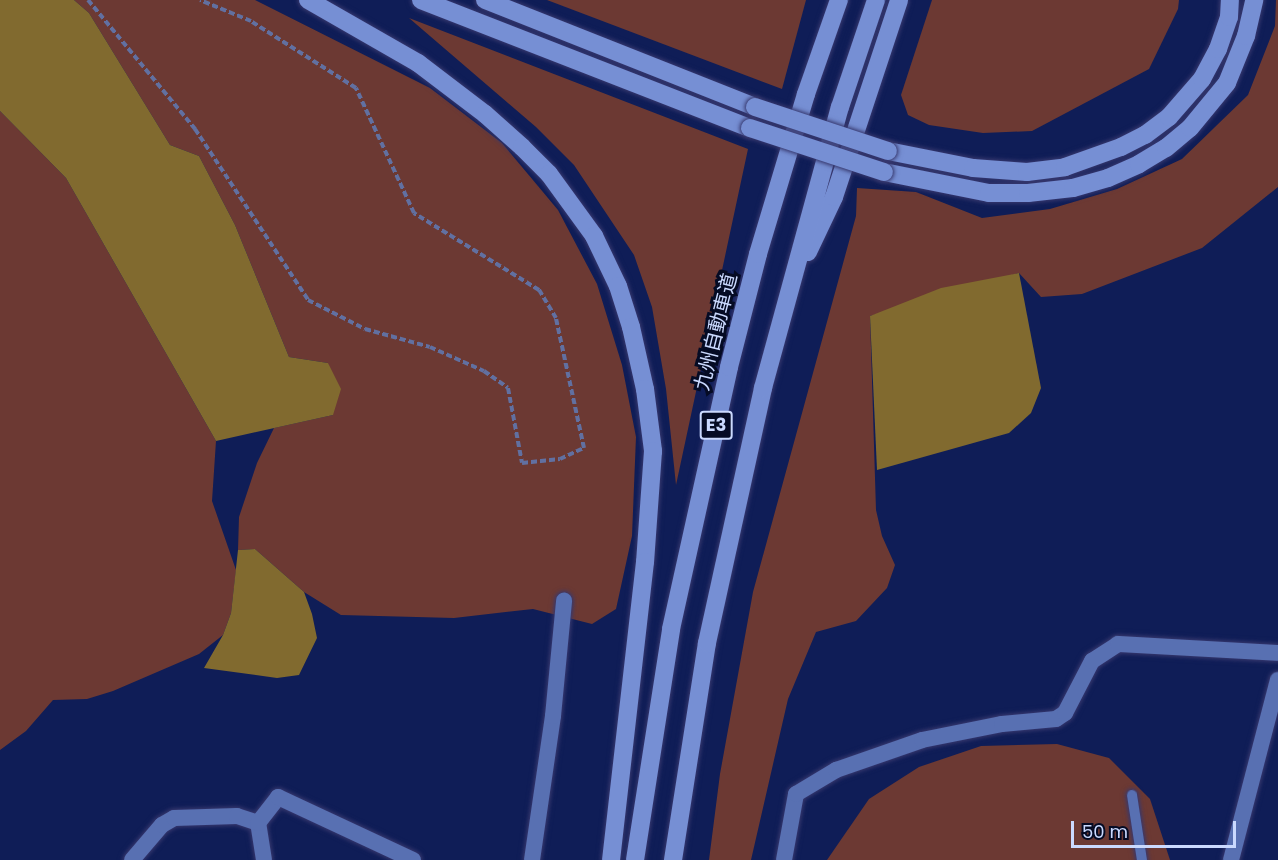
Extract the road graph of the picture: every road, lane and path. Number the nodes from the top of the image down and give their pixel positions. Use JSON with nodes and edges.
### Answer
{"nodes":[{"id":1,"x":88,"y":0,"type":"edge"},
{"id":2,"x":200,"y":0,"type":"edge"},
{"id":3,"x":308,"y":0,"type":"edge"},
{"id":4,"x":421,"y":0,"type":"edge"},
{"id":5,"x":485,"y":0,"type":"edge"},
{"id":6,"x":839,"y":0,"type":"edge"},
{"id":7,"x":876,"y":0,"type":"edge"},
{"id":8,"x":899,"y":0,"type":"edge"},
{"id":9,"x":1230,"y":0,"type":"edge"},
{"id":10,"x":1254,"y":0,"type":"edge"},
{"id":11,"x":784,"y":302,"type":"junction"},
{"id":12,"x":564,"y":601,"type":"dead end"},
{"id":13,"x":1278,"y":653,"type":"edge"},
{"id":14,"x":1278,"y":680,"type":"edge"},
{"id":15,"x":1132,"y":795,"type":"dead end"},
{"id":16,"x":258,"y":823,"type":"junction"},
{"id":17,"x":132,"y":860,"type":"edge"},
{"id":18,"x":264,"y":860,"type":"edge"},
{"id":19,"x":413,"y":860,"type":"edge"},
{"id":20,"x":532,"y":860,"type":"edge"},
{"id":21,"x":611,"y":860,"type":"edge"},
{"id":22,"x":635,"y":860,"type":"edge"},
{"id":23,"x":673,"y":860,"type":"edge"},
{"id":24,"x":784,"y":860,"type":"edge"},
{"id":25,"x":1142,"y":860,"type":"edge"},
{"id":26,"x":1231,"y":860,"type":"edge"}],
"edges":[{"from":1,"to":2,"type":"path"},
{"from":3,"to":21,"type":"highway"},
{"from":4,"to":10,"type":"highway","bridge":true},
{"from":5,"to":9,"type":"highway","bridge":true},
{"from":6,"to":22,"type":"highway","name":"九州自動車道","number":"E3"},
{"from":7,"to":11,"type":"highway","number":"E3"},
{"from":8,"to":11,"type":"highway"},
{"from":11,"to":23,"type":"highway","number":"E3"},
{"from":12,"to":20,"type":"street"},
{"from":13,"to":24,"type":"street"},
{"from":14,"to":26,"type":"street"},
{"from":15,"to":25,"type":"lane"},
{"from":16,"to":17,"type":"street"},
{"from":16,"to":18,"type":"street"},
{"from":16,"to":19,"type":"street"}]}
